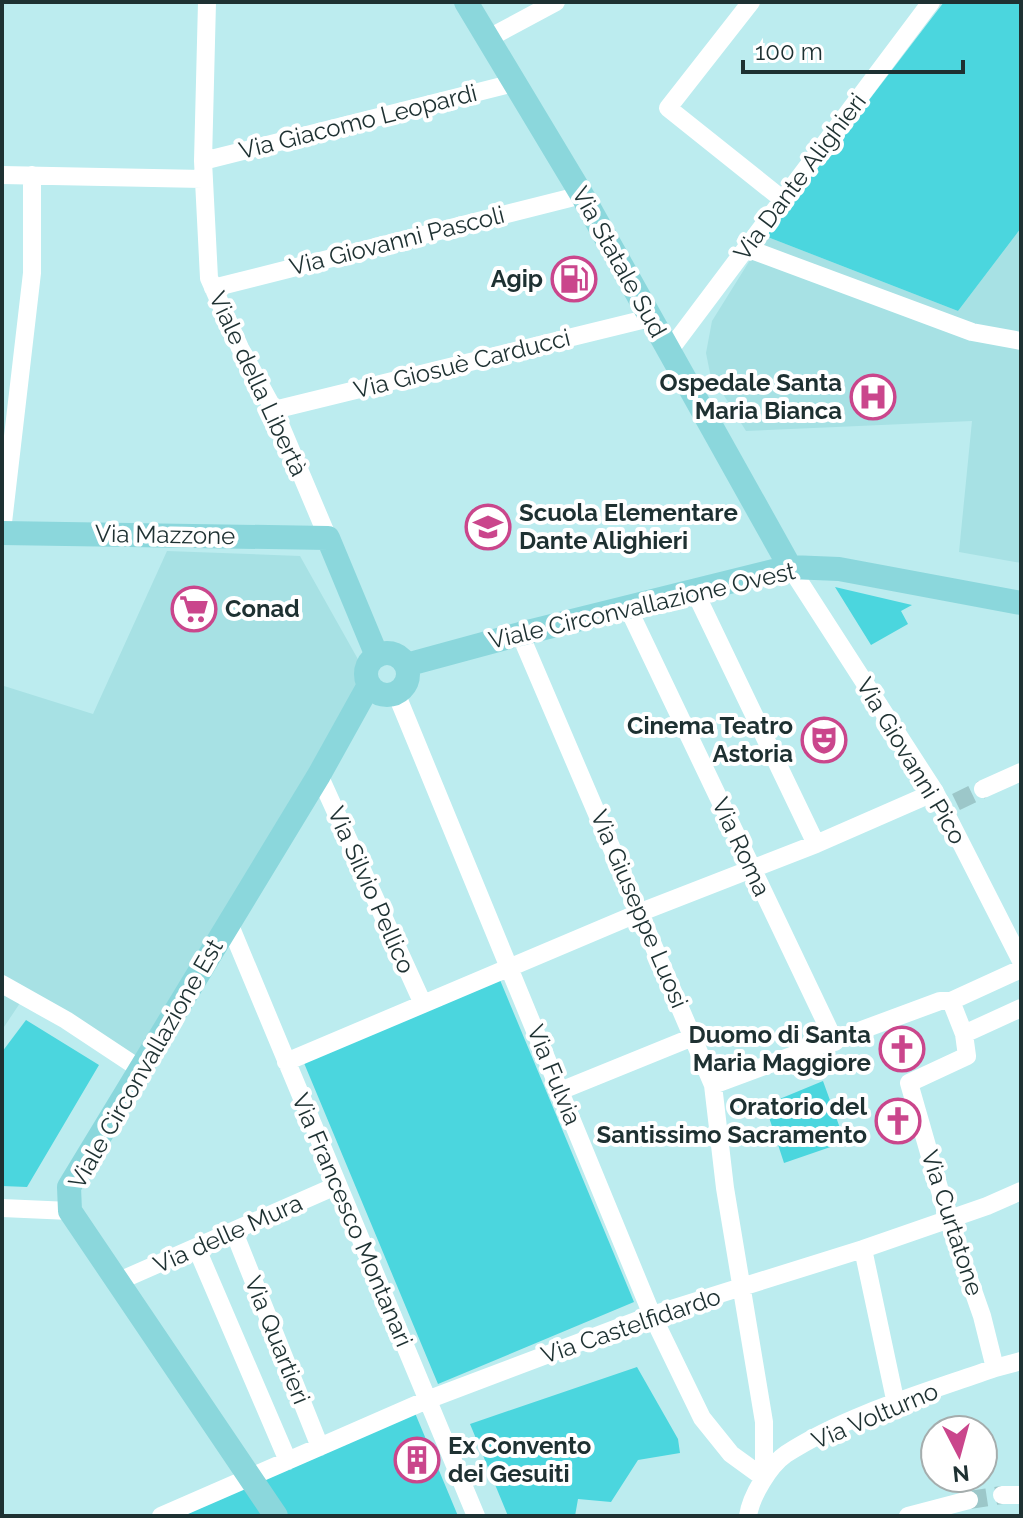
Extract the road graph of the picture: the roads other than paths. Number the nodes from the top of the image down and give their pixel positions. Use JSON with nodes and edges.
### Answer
{"nodes":[{"id":1,"x":207,"y":2,"type":"edge"},
{"id":2,"x":466,"y":2,"type":"edge"},
{"id":3,"x":556,"y":2,"type":"edge"},
{"id":4,"x":751,"y":2,"type":"edge"},
{"id":5,"x":931,"y":2,"type":"edge"},
{"id":6,"x":487,"y":39,"type":"junction"},
{"id":7,"x":514,"y":83,"type":"junction"},
{"id":8,"x":203,"y":170,"type":"junction"},
{"id":9,"x":2,"y":175,"type":"edge"},
{"id":10,"x":32,"y":175,"type":"junction"},
{"id":11,"x":582,"y":195,"type":"junction"},
{"id":12,"x":782,"y":199,"type":"junction"},
{"id":13,"x":746,"y":248,"type":"junction"},
{"id":14,"x":213,"y":288,"type":"junction"},
{"id":15,"x":650,"y":318,"type":"junction"},
{"id":16,"x":1021,"y":341,"type":"edge"},
{"id":17,"x":669,"y":351,"type":"junction"},
{"id":18,"x":274,"y":410,"type":"junction"},
{"id":19,"x":2,"y":532,"type":"edge"},
{"id":20,"x":328,"y":538,"type":"junction"},
{"id":21,"x":790,"y":567,"type":"junction"},
{"id":22,"x":695,"y":592,"type":"junction"},
{"id":23,"x":1019,"y":605,"type":"edge"},
{"id":24,"x":628,"y":608,"type":"junction"},
{"id":25,"x":520,"y":634,"type":"junction"},
{"id":26,"x":377,"y":656,"type":"junction"},
{"id":27,"x":406,"y":665,"type":"junction"},
{"id":28,"x":369,"y":685,"type":"junction"},
{"id":29,"x":396,"y":693,"type":"junction"},
{"id":30,"x":1021,"y":772,"type":"edge"},
{"id":31,"x":319,"y":775,"type":"junction"},
{"id":32,"x":983,"y":789,"type":"tunnel mouth"},
{"id":33,"x":945,"y":800,"type":"junction"},
{"id":34,"x":816,"y":844,"type":"junction"},
{"id":35,"x":751,"y":869,"type":"junction"},
{"id":36,"x":641,"y":912,"type":"junction"},
{"id":37,"x":229,"y":923,"type":"junction"},
{"id":38,"x":1021,"y":961,"type":"edge"},
{"id":39,"x":509,"y":968,"type":"junction"},
{"id":40,"x":1021,"y":969,"type":"edge"},
{"id":41,"x":2,"y":984,"type":"edge"},
{"id":42,"x":951,"y":1001,"type":"junction"},
{"id":43,"x":423,"y":1004,"type":"junction"},
{"id":44,"x":1021,"y":1008,"type":"edge"},
{"id":45,"x":964,"y":1034,"type":"junction"},
{"id":46,"x":693,"y":1037,"type":"junction"},
{"id":47,"x":835,"y":1042,"type":"junction"},
{"id":48,"x":286,"y":1062,"type":"junction"},
{"id":49,"x":140,"y":1069,"type":"junction"},
{"id":50,"x":713,"y":1085,"type":"junction"},
{"id":51,"x":560,"y":1091,"type":"junction"},
{"id":52,"x":338,"y":1185,"type":"junction"},
{"id":53,"x":1021,"y":1191,"type":"edge"},
{"id":54,"x":2,"y":1208,"type":"edge"},
{"id":55,"x":70,"y":1211,"type":"junction"},
{"id":56,"x":948,"y":1219,"type":"junction"},
{"id":57,"x":234,"y":1232,"type":"junction"},
{"id":58,"x":197,"y":1249,"type":"junction"},
{"id":59,"x":863,"y":1249,"type":"junction"},
{"id":60,"x":119,"y":1281,"type":"junction"},
{"id":61,"x":743,"y":1287,"type":"junction"},
{"id":62,"x":652,"y":1315,"type":"junction"},
{"id":63,"x":1021,"y":1361,"type":"edge"},
{"id":64,"x":995,"y":1368,"type":"junction"},
{"id":65,"x":427,"y":1400,"type":"junction"},
{"id":66,"x":896,"y":1404,"type":"junction"},
{"id":67,"x":320,"y":1447,"type":"junction"},
{"id":68,"x":288,"y":1461,"type":"junction"},
{"id":69,"x":252,"y":1477,"type":"junction"},
{"id":70,"x":764,"y":1478,"type":"junction"},
{"id":71,"x":969,"y":1500,"type":"tunnel mouth"},
{"id":72,"x":161,"y":1516,"type":"edge"},
{"id":73,"x":276,"y":1516,"type":"edge"},
{"id":74,"x":476,"y":1516,"type":"edge"},
{"id":75,"x":748,"y":1516,"type":"edge"},
{"id":76,"x":910,"y":1516,"type":"edge"}],
"edges":[{"from":1,"to":8,"type":"street","name":"Viale della Libertà"},
{"from":2,"to":6,"type":"main road","name":"Via Statale Sud"},
{"from":3,"to":6,"type":"street"},
{"from":4,"to":12,"type":"street"},
{"from":5,"to":12,"type":"street","name":"Via Dante Alighieri"},
{"from":6,"to":7,"type":"main road","name":"Via Statale Sud"},
{"from":7,"to":8,"type":"street","name":"Via Giacomo Leopardi"},
{"from":7,"to":11,"type":"main road","name":"Via Statale Sud"},
{"from":8,"to":10,"type":"street","name":"Via Giacomo Leopardi"},
{"from":8,"to":14,"type":"street","name":"Viale della Libertà"},
{"from":9,"to":10,"type":"street","name":"Via Giacomo Leopardi"},
{"from":10,"to":19,"type":"street"},
{"from":11,"to":14,"type":"street","name":"Via Giovanni Pascoli"},
{"from":11,"to":15,"type":"main road","name":"Via Statale Sud"},
{"from":12,"to":13,"type":"street","name":"Via Dante Alighieri"},
{"from":13,"to":16,"type":"street"},
{"from":13,"to":17,"type":"street","name":"Via Dante Alighieri"},
{"from":14,"to":18,"type":"street","name":"Viale della Libertà"},
{"from":15,"to":17,"type":"main road","name":"Via Statale Sud"},
{"from":15,"to":18,"type":"street","name":"Via Giosuè Carducci"},
{"from":17,"to":21,"type":"main road","name":"Via Statale Sud"},
{"from":18,"to":20,"type":"street","name":"Viale della Libertà"},
{"from":19,"to":20,"type":"main road","name":"Via Mazzone"},
{"from":20,"to":26,"type":"main road","name":"Viale della Libertà"},
{"from":21,"to":22,"type":"main road","name":"Viale Circonvallazione Ovest"},
{"from":21,"to":23,"type":"main road","name":"Viale Circonvallazione Ovest"},
{"from":21,"to":33,"type":"street","name":"Via Giovanni Pico"},
{"from":22,"to":24,"type":"main road","name":"Viale Circonvallazione Ovest"},
{"from":22,"to":34,"type":"street"},
{"from":24,"to":25,"type":"main road","name":"Viale Circonvallazione Ovest"},
{"from":24,"to":35,"type":"street","name":"Via Roma"},
{"from":25,"to":27,"type":"main road","name":"Viale Circonvallazione Ovest"},
{"from":25,"to":36,"type":"street","name":"Via Giuseppe Luosi"},
{"from":26,"to":27,"type":"main road"},
{"from":26,"to":28,"type":"main road","name":"Viale Circonvallazione Est"},
{"from":27,"to":29,"type":"main road"},
{"from":28,"to":29,"type":"main road"},
{"from":28,"to":31,"type":"main road","name":"Viale Circonvallazione Est"},
{"from":29,"to":39,"type":"street","name":"Via Fulvia"},
{"from":30,"to":32,"type":"street"},
{"from":31,"to":37,"type":"main road","name":"Viale Circonvallazione Est"},
{"from":31,"to":43,"type":"street","name":"Via Silvio Pellico"},
{"from":33,"to":34,"type":"street"},
{"from":33,"to":38,"type":"street","name":"Via Giovanni Pico"},
{"from":34,"to":35,"type":"street"},
{"from":35,"to":36,"type":"street"},
{"from":35,"to":47,"type":"street","name":"Via Roma"},
{"from":36,"to":39,"type":"street"},
{"from":36,"to":46,"type":"street","name":"Via Giuseppe Luosi"},
{"from":37,"to":48,"type":"street","name":"Via Francesco Montanari"},
{"from":37,"to":49,"type":"main road","name":"Viale Circonvallazione Est"},
{"from":39,"to":43,"type":"street"},
{"from":39,"to":51,"type":"street","name":"Via Fulvia"},
{"from":40,"to":42,"type":"street"},
{"from":41,"to":49,"type":"street"},
{"from":42,"to":45,"type":"street"},
{"from":42,"to":47,"type":"street"},
{"from":43,"to":48,"type":"street"},
{"from":44,"to":45,"type":"street"},
{"from":45,"to":56,"type":"street","name":"Via Curtatone"},
{"from":46,"to":50,"type":"street","name":"Via Giuseppe Luosi"},
{"from":46,"to":51,"type":"street"},
{"from":47,"to":50,"type":"street"},
{"from":48,"to":52,"type":"street","name":"Via Francesco Montanari"},
{"from":49,"to":55,"type":"main road","name":"Viale Circonvallazione Est"},
{"from":50,"to":61,"type":"street","name":"Via Giuseppe Luosi"},
{"from":51,"to":62,"type":"street","name":"Via Fulvia"},
{"from":52,"to":57,"type":"street","name":"Via delle Mura"},
{"from":52,"to":65,"type":"street","name":"Via Francesco Montanari"},
{"from":53,"to":56,"type":"street","name":"Via Castelfidardo"},
{"from":54,"to":55,"type":"street"},
{"from":55,"to":60,"type":"main road","name":"Viale Circonvallazione Est"},
{"from":56,"to":59,"type":"street","name":"Via Castelfidardo"},
{"from":56,"to":64,"type":"street","name":"Via Curtatone"},
{"from":57,"to":58,"type":"street","name":"Via delle Mura"},
{"from":57,"to":67,"type":"street","name":"Via Quartieri"},
{"from":58,"to":60,"type":"street","name":"Via delle Mura"},
{"from":58,"to":68,"type":"street"},
{"from":59,"to":61,"type":"street","name":"Via Castelfidardo"},
{"from":59,"to":66,"type":"street"},
{"from":60,"to":69,"type":"main road","name":"Viale Circonvallazione Est"},
{"from":61,"to":62,"type":"street","name":"Via Castelfidardo"},
{"from":61,"to":70,"type":"street","name":"Via Giuseppe Luosi"},
{"from":62,"to":65,"type":"street","name":"Via Castelfidardo"},
{"from":62,"to":70,"type":"street","name":"Via Fulvia"},
{"from":63,"to":64,"type":"street","name":"Via Volturno"},
{"from":64,"to":66,"type":"street","name":"Via Volturno"},
{"from":65,"to":67,"type":"street","name":"Via Castelfidardo"},
{"from":65,"to":74,"type":"street","name":"Via Francesco Montanari"},
{"from":66,"to":70,"type":"street","name":"Via Volturno"},
{"from":67,"to":68,"type":"street","name":"Via Castelfidardo"},
{"from":68,"to":69,"type":"street","name":"Via Castelfidardo"},
{"from":69,"to":72,"type":"street","name":"Via Castelfidardo"},
{"from":69,"to":73,"type":"main road","name":"Viale Circonvallazione Est"},
{"from":70,"to":75,"type":"street"},
{"from":71,"to":76,"type":"street"}]}
